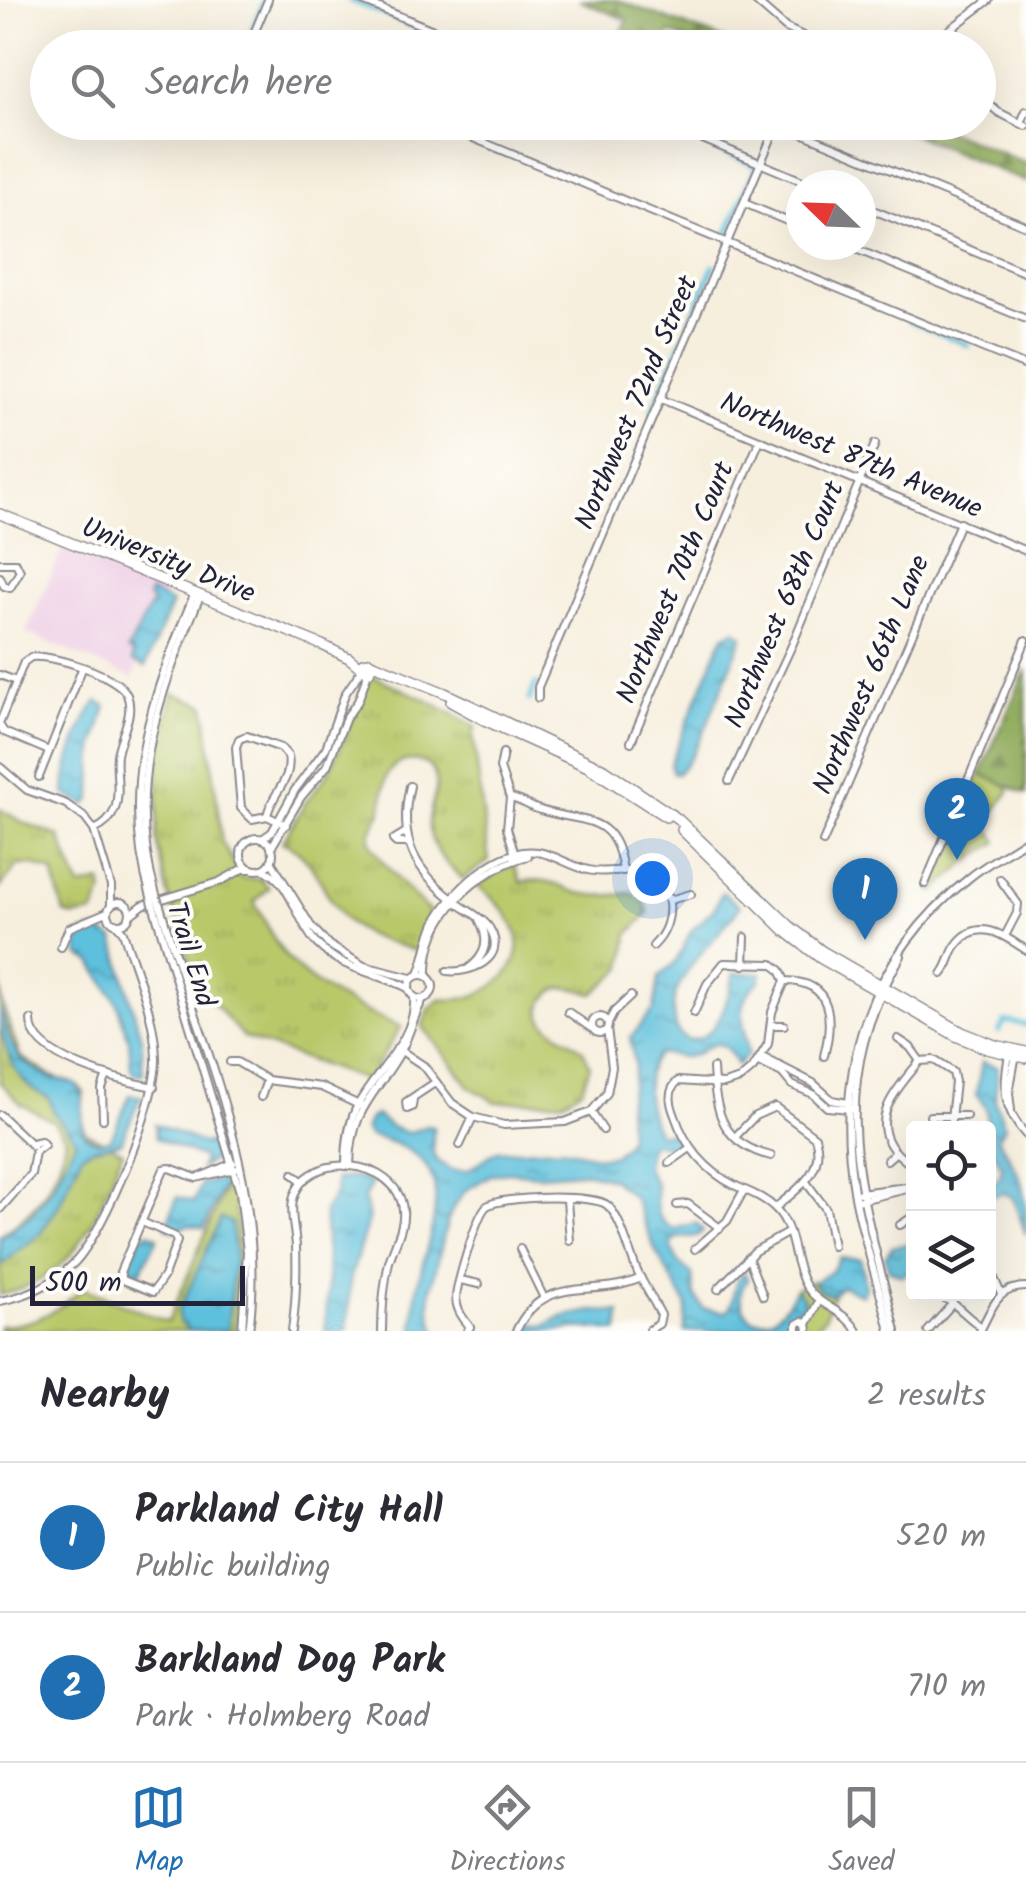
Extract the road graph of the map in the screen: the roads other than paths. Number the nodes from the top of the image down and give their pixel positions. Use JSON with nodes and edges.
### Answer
{"nodes":[{"id":1,"x":268,"y":0,"type":"edge"},
{"id":2,"x":360,"y":0,"type":"edge"},
{"id":3,"x":990,"y":0,"type":"edge"},
{"id":4,"x":756,"y":1,"type":"edge"},
{"id":5,"x":257,"y":30,"type":"edge"},
{"id":6,"x":433,"y":30,"type":"edge"},
{"id":7,"x":789,"y":30,"type":"edge"},
{"id":8,"x":949,"y":30,"type":"edge"},
{"id":9,"x":996,"y":110,"type":"edge"},
{"id":10,"x":1026,"y":111,"type":"edge"},
{"id":11,"x":1023,"y":124,"type":"edge"},
{"id":12,"x":478,"y":140,"type":"edge"},
{"id":13,"x":704,"y":140,"type":"edge"},
{"id":14,"x":772,"y":140,"type":"edge"},
{"id":15,"x":819,"y":140,"type":"edge"},
{"id":16,"x":761,"y":164,"type":"junction"},
{"id":17,"x":786,"y":174,"type":"edge"},
{"id":18,"x":744,"y":203,"type":"junction"},
{"id":19,"x":876,"y":211,"type":"edge"},
{"id":20,"x":786,"y":220,"type":"edge"},
{"id":21,"x":1026,"y":226,"type":"edge"},
{"id":22,"x":728,"y":242,"type":"junction"},
{"id":23,"x":876,"y":257,"type":"edge"},
{"id":24,"x":1026,"y":273,"type":"edge"},
{"id":25,"x":1026,"y":319,"type":"edge"},
{"id":26,"x":1026,"y":366,"type":"edge"},
{"id":27,"x":660,"y":399,"type":"junction"},
{"id":28,"x":760,"y":440,"type":"junction"},
{"id":29,"x":876,"y":444,"type":"dead end"},
{"id":30,"x":861,"y":482,"type":"junction"},
{"id":31,"x":0,"y":514,"type":"edge"},
{"id":32,"x":960,"y":523,"type":"junction"},
{"id":33,"x":1026,"y":552,"type":"edge"},
{"id":34,"x":0,"y":563,"type":"edge"},
{"id":35,"x":0,"y":577,"type":"edge"},
{"id":36,"x":197,"y":594,"type":"junction"},
{"id":37,"x":1026,"y":640,"type":"edge"},
{"id":38,"x":82,"y":669,"type":"junction"},
{"id":39,"x":367,"y":670,"type":"junction"},
{"id":40,"x":0,"y":674,"type":"edge"},
{"id":41,"x":16,"y":681,"type":"junction"},
{"id":42,"x":538,"y":698,"type":"dead end"},
{"id":43,"x":1,"y":726,"type":"edge"},
{"id":44,"x":337,"y":731,"type":"junction"},
{"id":45,"x":332,"y":742,"type":"junction"},
{"id":46,"x":631,"y":742,"type":"dead end"},
{"id":47,"x":49,"y":751,"type":"junction"},
{"id":48,"x":503,"y":753,"type":"dead end"},
{"id":49,"x":0,"y":767,"type":"edge"},
{"id":50,"x":39,"y":776,"type":"dead end"},
{"id":51,"x":729,"y":781,"type":"dead end"},
{"id":52,"x":410,"y":786,"type":"dead end"},
{"id":53,"x":298,"y":794,"type":"junction"},
{"id":54,"x":510,"y":798,"type":"junction"},
{"id":55,"x":267,"y":816,"type":"junction"},
{"id":56,"x":282,"y":823,"type":"junction"},
{"id":57,"x":94,"y":830,"type":"junction"},
{"id":58,"x":406,"y":832,"type":"junction"},
{"id":59,"x":262,"y":840,"type":"junction"},
{"id":60,"x":1026,"y":840,"type":"edge"},
{"id":61,"x":822,"y":842,"type":"dead end"},
{"id":62,"x":408,"y":843,"type":"junction"},
{"id":63,"x":271,"y":848,"type":"junction"},
{"id":64,"x":516,"y":857,"type":"junction"},
{"id":65,"x":242,"y":858,"type":"junction"},
{"id":66,"x":271,"y":861,"type":"junction"},
{"id":67,"x":262,"y":869,"type":"junction"},
{"id":68,"x":252,"y":870,"type":"junction"},
{"id":69,"x":623,"y":870,"type":"junction"},
{"id":70,"x":238,"y":871,"type":"junction"},
{"id":71,"x":1000,"y":879,"type":"dead end"},
{"id":72,"x":925,"y":884,"type":"dead end"},
{"id":73,"x":285,"y":885,"type":"junction"},
{"id":74,"x":113,"y":893,"type":"junction"},
{"id":75,"x":692,"y":894,"type":"dead end"},
{"id":76,"x":453,"y":900,"type":"junction"},
{"id":77,"x":670,"y":900,"type":"junction"},
{"id":78,"x":125,"y":904,"type":"junction"},
{"id":79,"x":109,"y":908,"type":"junction"},
{"id":80,"x":138,"y":908,"type":"junction"},
{"id":81,"x":128,"y":918,"type":"junction"},
{"id":82,"x":112,"y":922,"type":"junction"},
{"id":83,"x":124,"y":932,"type":"junction"},
{"id":84,"x":745,"y":936,"type":"dead end"},
{"id":85,"x":1005,"y":936,"type":"junction"},
{"id":86,"x":653,"y":946,"type":"dead end"},
{"id":87,"x":1026,"y":950,"type":"edge"},
{"id":88,"x":744,"y":965,"type":"junction"},
{"id":89,"x":446,"y":971,"type":"dead end"},
{"id":90,"x":942,"y":974,"type":"dead end"},
{"id":91,"x":419,"y":976,"type":"junction"},
{"id":92,"x":785,"y":981,"type":"junction"},
{"id":93,"x":408,"y":988,"type":"junction"},
{"id":94,"x":880,"y":989,"type":"junction"},
{"id":95,"x":631,"y":996,"type":"dead end"},
{"id":96,"x":418,"y":998,"type":"junction"},
{"id":97,"x":568,"y":1012,"type":"dead end"},
{"id":98,"x":614,"y":1012,"type":"junction"},
{"id":99,"x":694,"y":1014,"type":"dead end"},
{"id":100,"x":578,"y":1017,"type":"junction"},
{"id":101,"x":599,"y":1017,"type":"junction"},
{"id":102,"x":30,"y":1020,"type":"dead end"},
{"id":103,"x":771,"y":1025,"type":"junction"},
{"id":104,"x":784,"y":1025,"type":"dead end"},
{"id":105,"x":608,"y":1026,"type":"junction"},
{"id":106,"x":595,"y":1031,"type":"junction"},
{"id":107,"x":898,"y":1039,"type":"dead end"},
{"id":108,"x":399,"y":1049,"type":"junction"},
{"id":109,"x":609,"y":1050,"type":"junction"},
{"id":110,"x":1017,"y":1054,"type":"edge"},
{"id":111,"x":824,"y":1056,"type":"dead end"},
{"id":112,"x":760,"y":1060,"type":"junction"},
{"id":113,"x":920,"y":1061,"type":"junction"},
{"id":114,"x":230,"y":1062,"type":"dead end"},
{"id":115,"x":713,"y":1068,"type":"dead end"},
{"id":116,"x":107,"y":1075,"type":"junction"},
{"id":117,"x":267,"y":1080,"type":"junction"},
{"id":118,"x":436,"y":1082,"type":"junction"},
{"id":119,"x":889,"y":1084,"type":"dead end"},
{"id":120,"x":714,"y":1085,"type":"junction"},
{"id":121,"x":154,"y":1087,"type":"junction"},
{"id":122,"x":898,"y":1090,"type":"junction"},
{"id":123,"x":261,"y":1097,"type":"dead end"},
{"id":124,"x":413,"y":1099,"type":"dead end"},
{"id":125,"x":360,"y":1106,"type":"junction"},
{"id":126,"x":852,"y":1106,"type":"junction"},
{"id":127,"x":590,"y":1112,"type":"junction"},
{"id":128,"x":949,"y":1114,"type":"junction"},
{"id":129,"x":0,"y":1115,"type":"edge"},
{"id":130,"x":930,"y":1116,"type":"dead end"},
{"id":131,"x":966,"y":1116,"type":"dead end"},
{"id":132,"x":473,"y":1117,"type":"junction"},
{"id":133,"x":103,"y":1119,"type":"dead end"},
{"id":134,"x":950,"y":1121,"type":"edge"},
{"id":135,"x":603,"y":1130,"type":"dead end"},
{"id":136,"x":1026,"y":1135,"type":"edge"},
{"id":137,"x":735,"y":1137,"type":"junction"},
{"id":138,"x":460,"y":1145,"type":"dead end"},
{"id":139,"x":690,"y":1148,"type":"junction"},
{"id":140,"x":896,"y":1152,"type":"junction"},
{"id":141,"x":771,"y":1156,"type":"dead end"},
{"id":142,"x":887,"y":1160,"type":"dead end"},
{"id":143,"x":906,"y":1161,"type":"edge"},
{"id":144,"x":669,"y":1162,"type":"dead end"},
{"id":145,"x":237,"y":1165,"type":"junction"},
{"id":146,"x":348,"y":1166,"type":"junction"},
{"id":147,"x":294,"y":1174,"type":"dead end"},
{"id":148,"x":302,"y":1182,"type":"junction"},
{"id":149,"x":806,"y":1182,"type":"junction"},
{"id":150,"x":906,"y":1188,"type":"edge"},
{"id":151,"x":744,"y":1190,"type":"junction"},
{"id":152,"x":858,"y":1197,"type":"junction"},
{"id":153,"x":567,"y":1200,"type":"junction"},
{"id":154,"x":678,"y":1205,"type":"dead end"},
{"id":155,"x":775,"y":1208,"type":"junction"},
{"id":156,"x":0,"y":1209,"type":"edge"},
{"id":157,"x":906,"y":1221,"type":"edge"},
{"id":158,"x":142,"y":1222,"type":"junction"},
{"id":159,"x":900,"y":1225,"type":"dead end"},
{"id":160,"x":720,"y":1228,"type":"junction"},
{"id":161,"x":789,"y":1232,"type":"junction"},
{"id":162,"x":570,"y":1242,"type":"dead end"},
{"id":163,"x":833,"y":1246,"type":"dead end"},
{"id":164,"x":695,"y":1248,"type":"dead end"},
{"id":165,"x":520,"y":1249,"type":"dead end"},
{"id":166,"x":748,"y":1256,"type":"junction"},
{"id":167,"x":640,"y":1278,"type":"junction"},
{"id":168,"x":460,"y":1280,"type":"junction"},
{"id":169,"x":996,"y":1282,"type":"edge"},
{"id":170,"x":479,"y":1284,"type":"dead end"},
{"id":171,"x":1026,"y":1287,"type":"edge"},
{"id":172,"x":718,"y":1289,"type":"dead end"},
{"id":173,"x":1001,"y":1294,"type":"junction"},
{"id":174,"x":764,"y":1296,"type":"dead end"},
{"id":175,"x":544,"y":1298,"type":"junction"},
{"id":176,"x":0,"y":1301,"type":"edge"},
{"id":177,"x":819,"y":1301,"type":"junction"},
{"id":178,"x":953,"y":1302,"type":"joint"},
{"id":179,"x":808,"y":1327,"type":"edge"},
{"id":180,"x":981,"y":1329,"type":"edge"},
{"id":181,"x":471,"y":1330,"type":"edge"},
{"id":182,"x":649,"y":1330,"type":"edge"},
{"id":183,"x":246,"y":1331,"type":"edge"},
{"id":184,"x":292,"y":1331,"type":"edge"},
{"id":185,"x":382,"y":1331,"type":"edge"},
{"id":186,"x":516,"y":1331,"type":"edge"},
{"id":187,"x":796,"y":1331,"type":"edge"},
{"id":188,"x":857,"y":1331,"type":"edge"},
{"id":189,"x":893,"y":1331,"type":"edge"},
{"id":190,"x":928,"y":1331,"type":"edge"}],
"edges":[{"from":1,"to":5,"type":"street"},
{"from":2,"to":6,"type":"street"},
{"from":3,"to":8,"type":"street"},
{"from":4,"to":7,"type":"street"},
{"from":9,"to":11,"type":"street"},
{"from":10,"to":11,"type":"street"},
{"from":12,"to":22,"type":"street"},
{"from":13,"to":16,"type":"street"},
{"from":14,"to":16,"type":"street","name":"Northwest 72nd Street"},
{"from":15,"to":21,"type":"street"},
{"from":16,"to":17,"type":"street"},
{"from":16,"to":18,"type":"street","name":"Northwest 72nd Street"},
{"from":18,"to":20,"type":"street"},
{"from":18,"to":22,"type":"street","name":"Northwest 72nd Street"},
{"from":19,"to":24,"type":"street"},
{"from":22,"to":26,"type":"street"},
{"from":22,"to":27,"type":"street","name":"Northwest 72nd Street"},
{"from":23,"to":25,"type":"street"},
{"from":27,"to":28,"type":"street","name":"Northwest 87th Avenue"},
{"from":27,"to":42,"type":"street","name":"Northwest 72nd Street"},
{"from":28,"to":30,"type":"street","name":"Northwest 87th Avenue"},
{"from":28,"to":46,"type":"street","name":"Northwest 70th Court"},
{"from":29,"to":30,"type":"street","name":"Northwest 68th Court"},
{"from":30,"to":32,"type":"street","name":"Northwest 87th Avenue"},
{"from":30,"to":51,"type":"street","name":"Northwest 68th Court"},
{"from":31,"to":36,"type":"main road","name":"University Drive"},
{"from":32,"to":33,"type":"street","name":"Northwest 87th Avenue"},
{"from":32,"to":61,"type":"street","name":"Northwest 66th Lane"},
{"from":34,"to":35,"type":"street"},
{"from":36,"to":39,"type":"main road","name":"University Drive"},
{"from":36,"to":145,"type":"street","name":"Trail End","bridge":true},
{"from":37,"to":72,"type":"street"},
{"from":38,"to":41,"type":"street"},
{"from":38,"to":47,"type":"street"},
{"from":38,"to":57,"type":"street"},
{"from":39,"to":44,"type":"street"},
{"from":39,"to":44,"type":"street"},
{"from":39,"to":94,"type":"main road"},
{"from":40,"to":41,"type":"street"},
{"from":41,"to":43,"type":"street"},
{"from":43,"to":47,"type":"street"},
{"from":44,"to":45,"type":"street"},
{"from":45,"to":53,"type":"street"},
{"from":45,"to":53,"type":"street"},
{"from":45,"to":53,"type":"street"},
{"from":47,"to":50,"type":"street"},
{"from":48,"to":54,"type":"street"},
{"from":49,"to":57,"type":"street"},
{"from":52,"to":58,"type":"street"},
{"from":53,"to":56,"type":"street"},
{"from":54,"to":64,"type":"street"},
{"from":54,"to":69,"type":"street"},
{"from":55,"to":55,"type":"street"},
{"from":55,"to":56,"type":"street"},
{"from":56,"to":59,"type":"street"},
{"from":56,"to":63,"type":"street"},
{"from":57,"to":74,"type":"street"},
{"from":58,"to":62,"type":"street"},
{"from":58,"to":62,"type":"street"},
{"from":59,"to":63,"type":"street"},
{"from":59,"to":65,"type":"street"},
{"from":60,"to":94,"type":"street"},
{"from":62,"to":76,"type":"street"},
{"from":63,"to":66,"type":"street"},
{"from":64,"to":69,"type":"street"},
{"from":64,"to":76,"type":"street"},
{"from":65,"to":68,"type":"street"},
{"from":65,"to":70,"type":"street"},
{"from":66,"to":67,"type":"street"},
{"from":66,"to":73,"type":"street"},
{"from":67,"to":68,"type":"street"},
{"from":67,"to":73,"type":"street"},
{"from":68,"to":70,"type":"street"},
{"from":69,"to":77,"type":"street"},
{"from":70,"to":80,"type":"street"},
{"from":71,"to":85,"type":"street"},
{"from":73,"to":91,"type":"street"},
{"from":73,"to":93,"type":"street"},
{"from":74,"to":78,"type":"street"},
{"from":74,"to":79,"type":"street"},
{"from":75,"to":77,"type":"street"},
{"from":76,"to":89,"type":"street"},
{"from":76,"to":91,"type":"street"},
{"from":77,"to":86,"type":"street"},
{"from":78,"to":79,"type":"street"},
{"from":78,"to":80,"type":"street"},
{"from":78,"to":81,"type":"street"},
{"from":79,"to":82,"type":"street"},
{"from":79,"to":82,"type":"street"},
{"from":80,"to":81,"type":"street"},
{"from":81,"to":82,"type":"street"},
{"from":81,"to":83,"type":"street"},
{"from":82,"to":83,"type":"street"},
{"from":83,"to":121,"type":"street"},
{"from":84,"to":88,"type":"street"},
{"from":85,"to":87,"type":"street"},
{"from":85,"to":90,"type":"street"},
{"from":88,"to":92,"type":"street"},
{"from":88,"to":99,"type":"street"},
{"from":91,"to":93,"type":"street"},
{"from":91,"to":96,"type":"street"},
{"from":92,"to":103,"type":"street"},
{"from":92,"to":111,"type":"street"},
{"from":93,"to":96,"type":"street"},
{"from":94,"to":110,"type":"main road"},
{"from":94,"to":126,"type":"street"},
{"from":95,"to":98,"type":"street"},
{"from":96,"to":108,"type":"street"},
{"from":97,"to":100,"type":"street"},
{"from":98,"to":101,"type":"street"},
{"from":98,"to":105,"type":"street"},
{"from":100,"to":101,"type":"street"},
{"from":100,"to":106,"type":"street"},
{"from":101,"to":105,"type":"street"},
{"from":101,"to":106,"type":"street"},
{"from":102,"to":116,"type":"street"},
{"from":103,"to":104,"type":"street"},
{"from":103,"to":112,"type":"street"},
{"from":105,"to":106,"type":"street"},
{"from":105,"to":109,"type":"street"},
{"from":106,"to":109,"type":"street"},
{"from":107,"to":113,"type":"street"},
{"from":108,"to":118,"type":"street"},
{"from":108,"to":125,"type":"street"},
{"from":109,"to":127,"type":"street"},
{"from":110,"to":136,"type":"street"},
{"from":112,"to":120,"type":"street"},
{"from":112,"to":126,"type":"street"},
{"from":113,"to":122,"type":"street"},
{"from":113,"to":128,"type":"street"},
{"from":114,"to":117,"type":"street"},
{"from":115,"to":120,"type":"street"},
{"from":116,"to":121,"type":"street"},
{"from":116,"to":133,"type":"street"},
{"from":117,"to":123,"type":"street"},
{"from":117,"to":125,"type":"street"},
{"from":118,"to":124,"type":"street"},
{"from":118,"to":132,"type":"street"},
{"from":119,"to":122,"type":"street"},
{"from":120,"to":137,"type":"street"},
{"from":120,"to":139,"type":"street"},
{"from":121,"to":176,"type":"street"},
{"from":122,"to":140,"type":"street"},
{"from":125,"to":146,"type":"street"},
{"from":126,"to":152,"type":"street"},
{"from":127,"to":132,"type":"street"},
{"from":127,"to":135,"type":"street"},
{"from":128,"to":130,"type":"street"},
{"from":128,"to":131,"type":"street"},
{"from":128,"to":134,"type":"street"},
{"from":129,"to":156,"type":"street"},
{"from":132,"to":138,"type":"street"},
{"from":137,"to":141,"type":"street"},
{"from":137,"to":149,"type":"street"},
{"from":139,"to":144,"type":"street"},
{"from":139,"to":151,"type":"street"},
{"from":140,"to":142,"type":"street"},
{"from":140,"to":143,"type":"street"},
{"from":145,"to":158,"type":"street"},
{"from":145,"to":183,"type":"street","name":"Trail End"},
{"from":146,"to":148,"type":"street"},
{"from":146,"to":185,"type":"street"},
{"from":147,"to":148,"type":"street"},
{"from":148,"to":184,"type":"street"},
{"from":149,"to":155,"type":"street"},
{"from":149,"to":163,"type":"street"},
{"from":150,"to":152,"type":"street"},
{"from":151,"to":155,"type":"street"},
{"from":151,"to":160,"type":"street"},
{"from":152,"to":189,"type":"street"},
{"from":153,"to":162,"type":"street"},
{"from":153,"to":167,"type":"street"},
{"from":153,"to":168,"type":"street"},
{"from":154,"to":160,"type":"street"},
{"from":155,"to":161,"type":"street"},
{"from":157,"to":159,"type":"street"},
{"from":158,"to":158,"type":"street"},
{"from":160,"to":164,"type":"street"},
{"from":161,"to":166,"type":"street"},
{"from":161,"to":177,"type":"street"},
{"from":165,"to":175,"type":"street"},
{"from":166,"to":172,"type":"street"},
{"from":166,"to":174,"type":"street"},
{"from":167,"to":175,"type":"street"},
{"from":167,"to":182,"type":"street"},
{"from":168,"to":170,"type":"street"},
{"from":168,"to":181,"type":"street"},
{"from":169,"to":173,"type":"street"},
{"from":171,"to":173,"type":"street"},
{"from":173,"to":180,"type":"street"},
{"from":175,"to":186,"type":"street"},
{"from":177,"to":179,"type":"street"},
{"from":177,"to":188,"type":"street"},
{"from":178,"to":180,"type":"street"},
{"from":178,"to":190,"type":"street"},
{"from":179,"to":187,"type":"street"}]}
